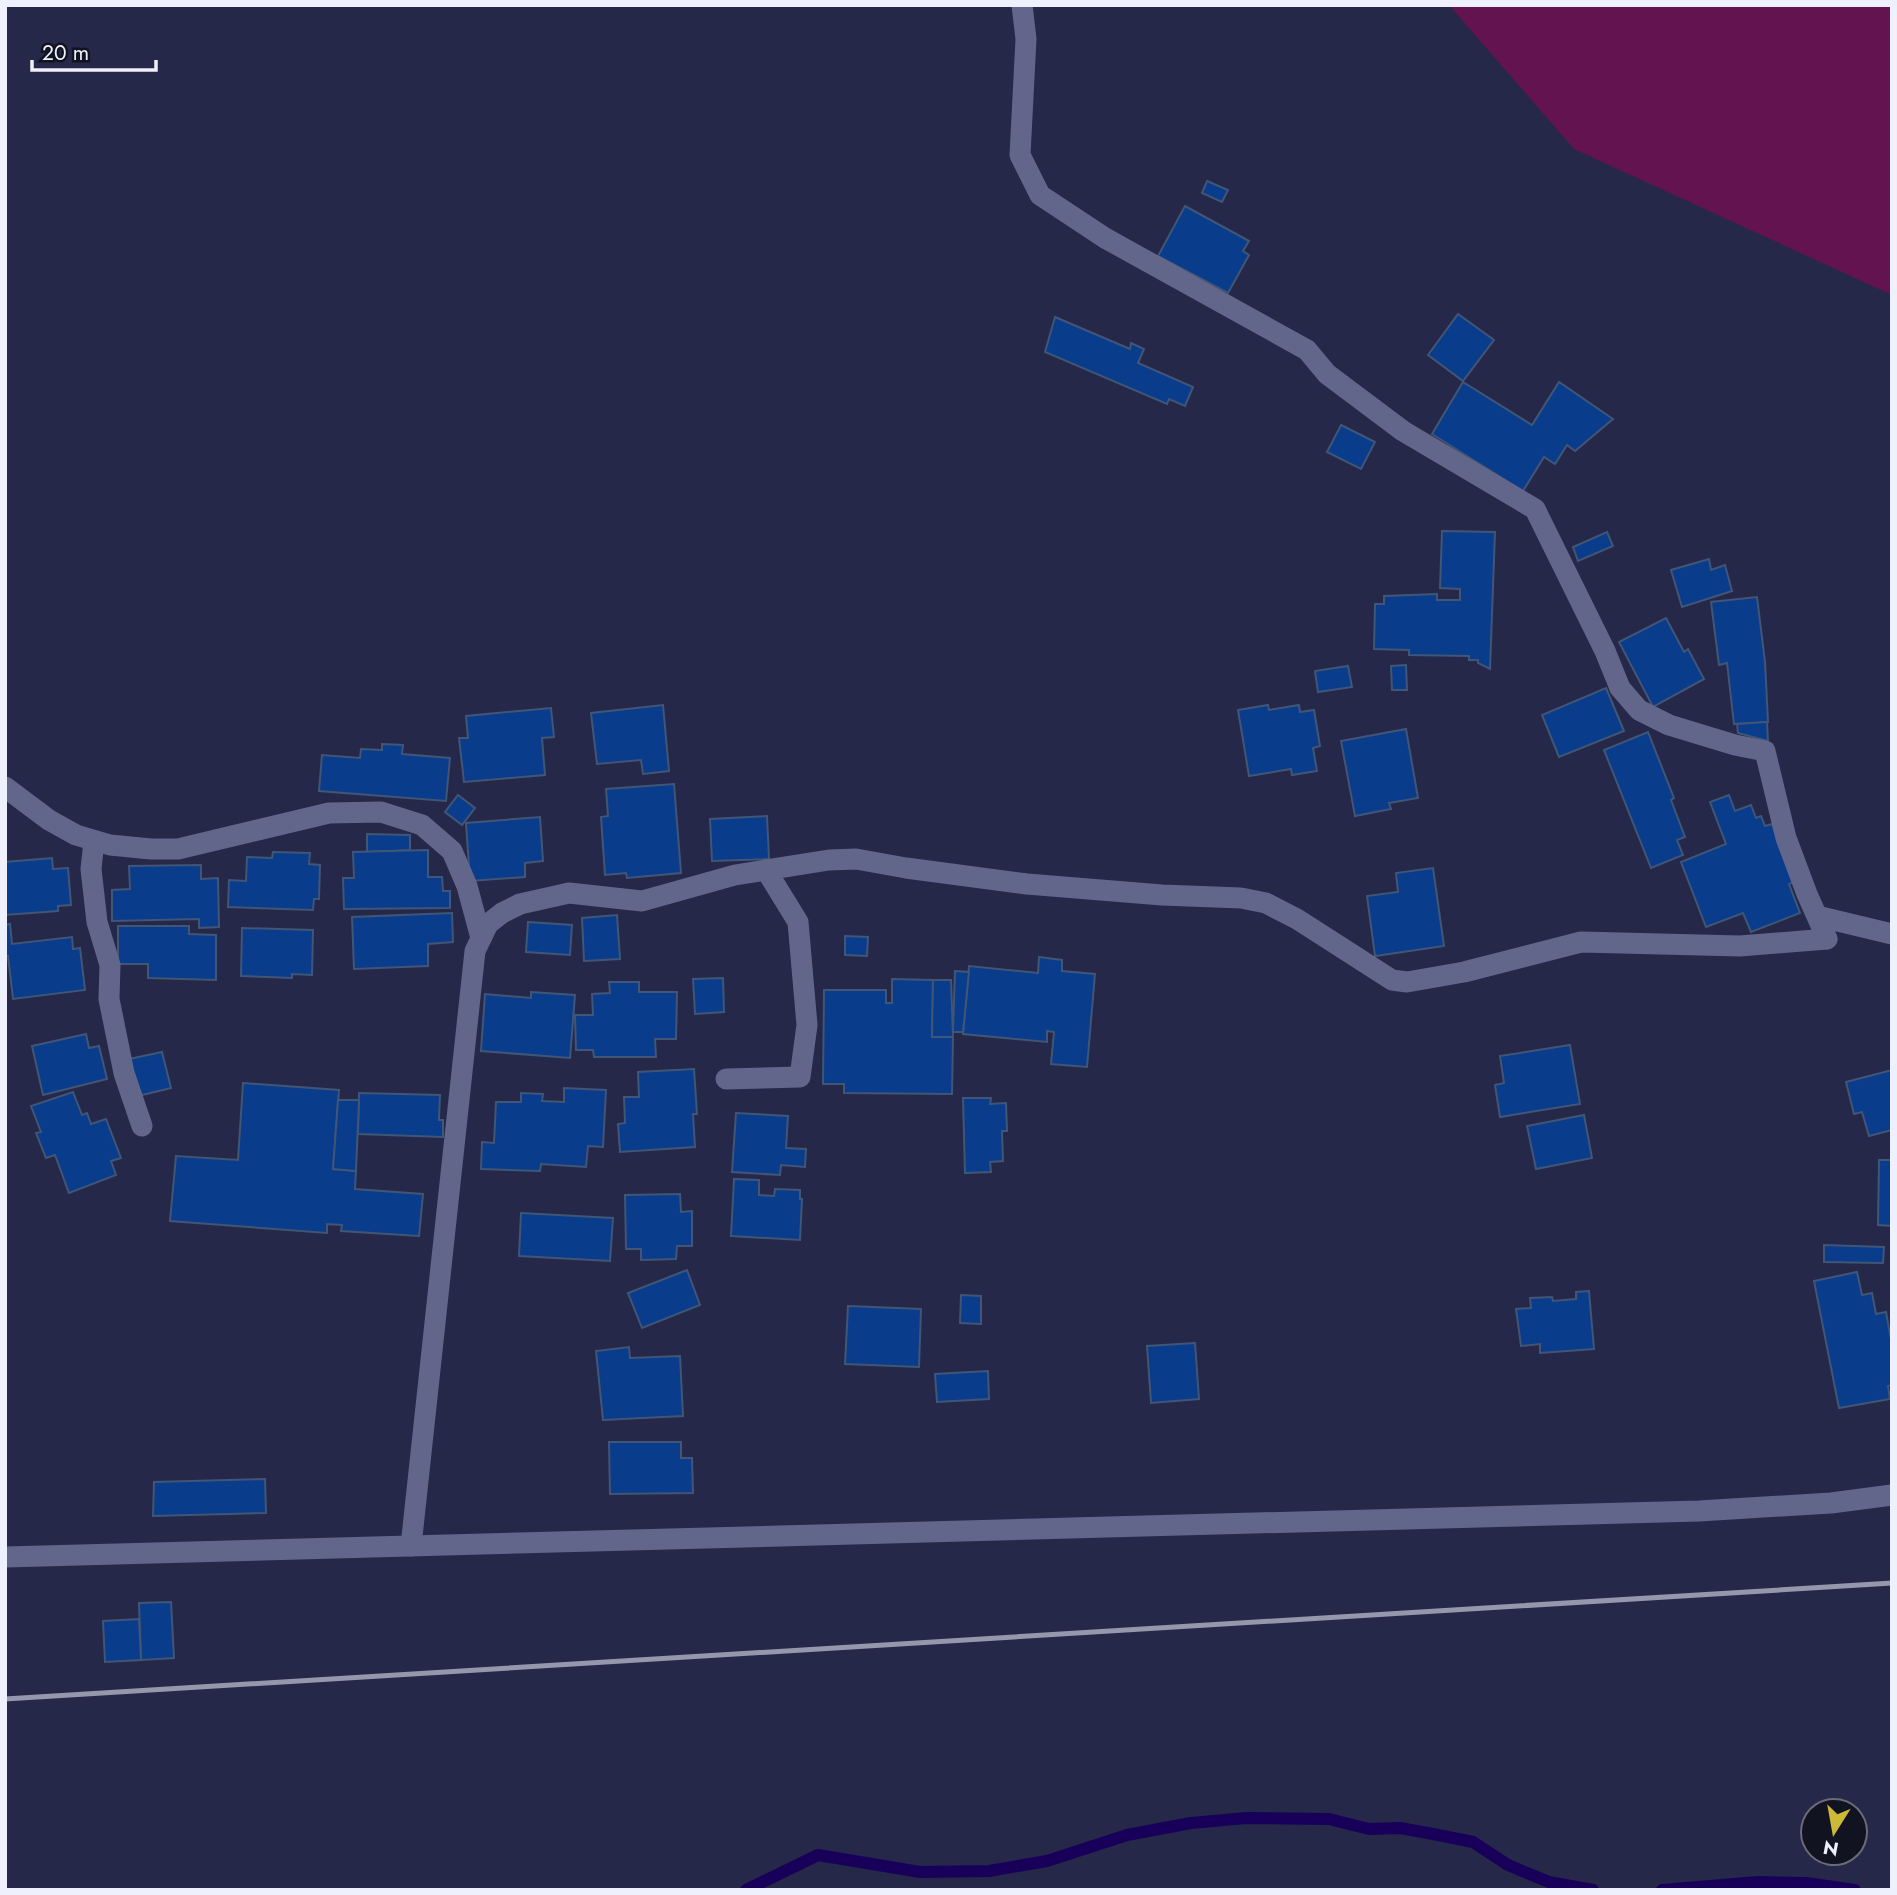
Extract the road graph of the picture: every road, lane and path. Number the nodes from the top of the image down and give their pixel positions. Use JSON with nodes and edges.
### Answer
{"nodes":[{"id":1,"x":1021,"y":5,"type":"edge"},
{"id":2,"x":5,"y":787,"type":"edge"},
{"id":3,"x":94,"y":841,"type":"junction"},
{"id":4,"x":766,"y":870,"type":"junction"},
{"id":5,"x":1892,"y":934,"type":"edge"},
{"id":6,"x":481,"y":939,"type":"junction"},
{"id":7,"x":1827,"y":939,"type":"junction"},
{"id":8,"x":726,"y":1079,"type":"dead end"},
{"id":9,"x":142,"y":1126,"type":"dead end"},
{"id":10,"x":1892,"y":1495,"type":"edge"},
{"id":11,"x":411,"y":1546,"type":"junction"},
{"id":12,"x":5,"y":1557,"type":"edge"}],
"edges":[{"from":1,"to":7,"type":"street"},
{"from":2,"to":3,"type":"street"},
{"from":3,"to":6,"type":"street"},
{"from":3,"to":9,"type":"street"},
{"from":4,"to":6,"type":"street"},
{"from":4,"to":7,"type":"street"},
{"from":4,"to":8,"type":"street"},
{"from":5,"to":7,"type":"street"},
{"from":6,"to":11,"type":"street"},
{"from":10,"to":11,"type":"street"},
{"from":11,"to":12,"type":"street"}]}
